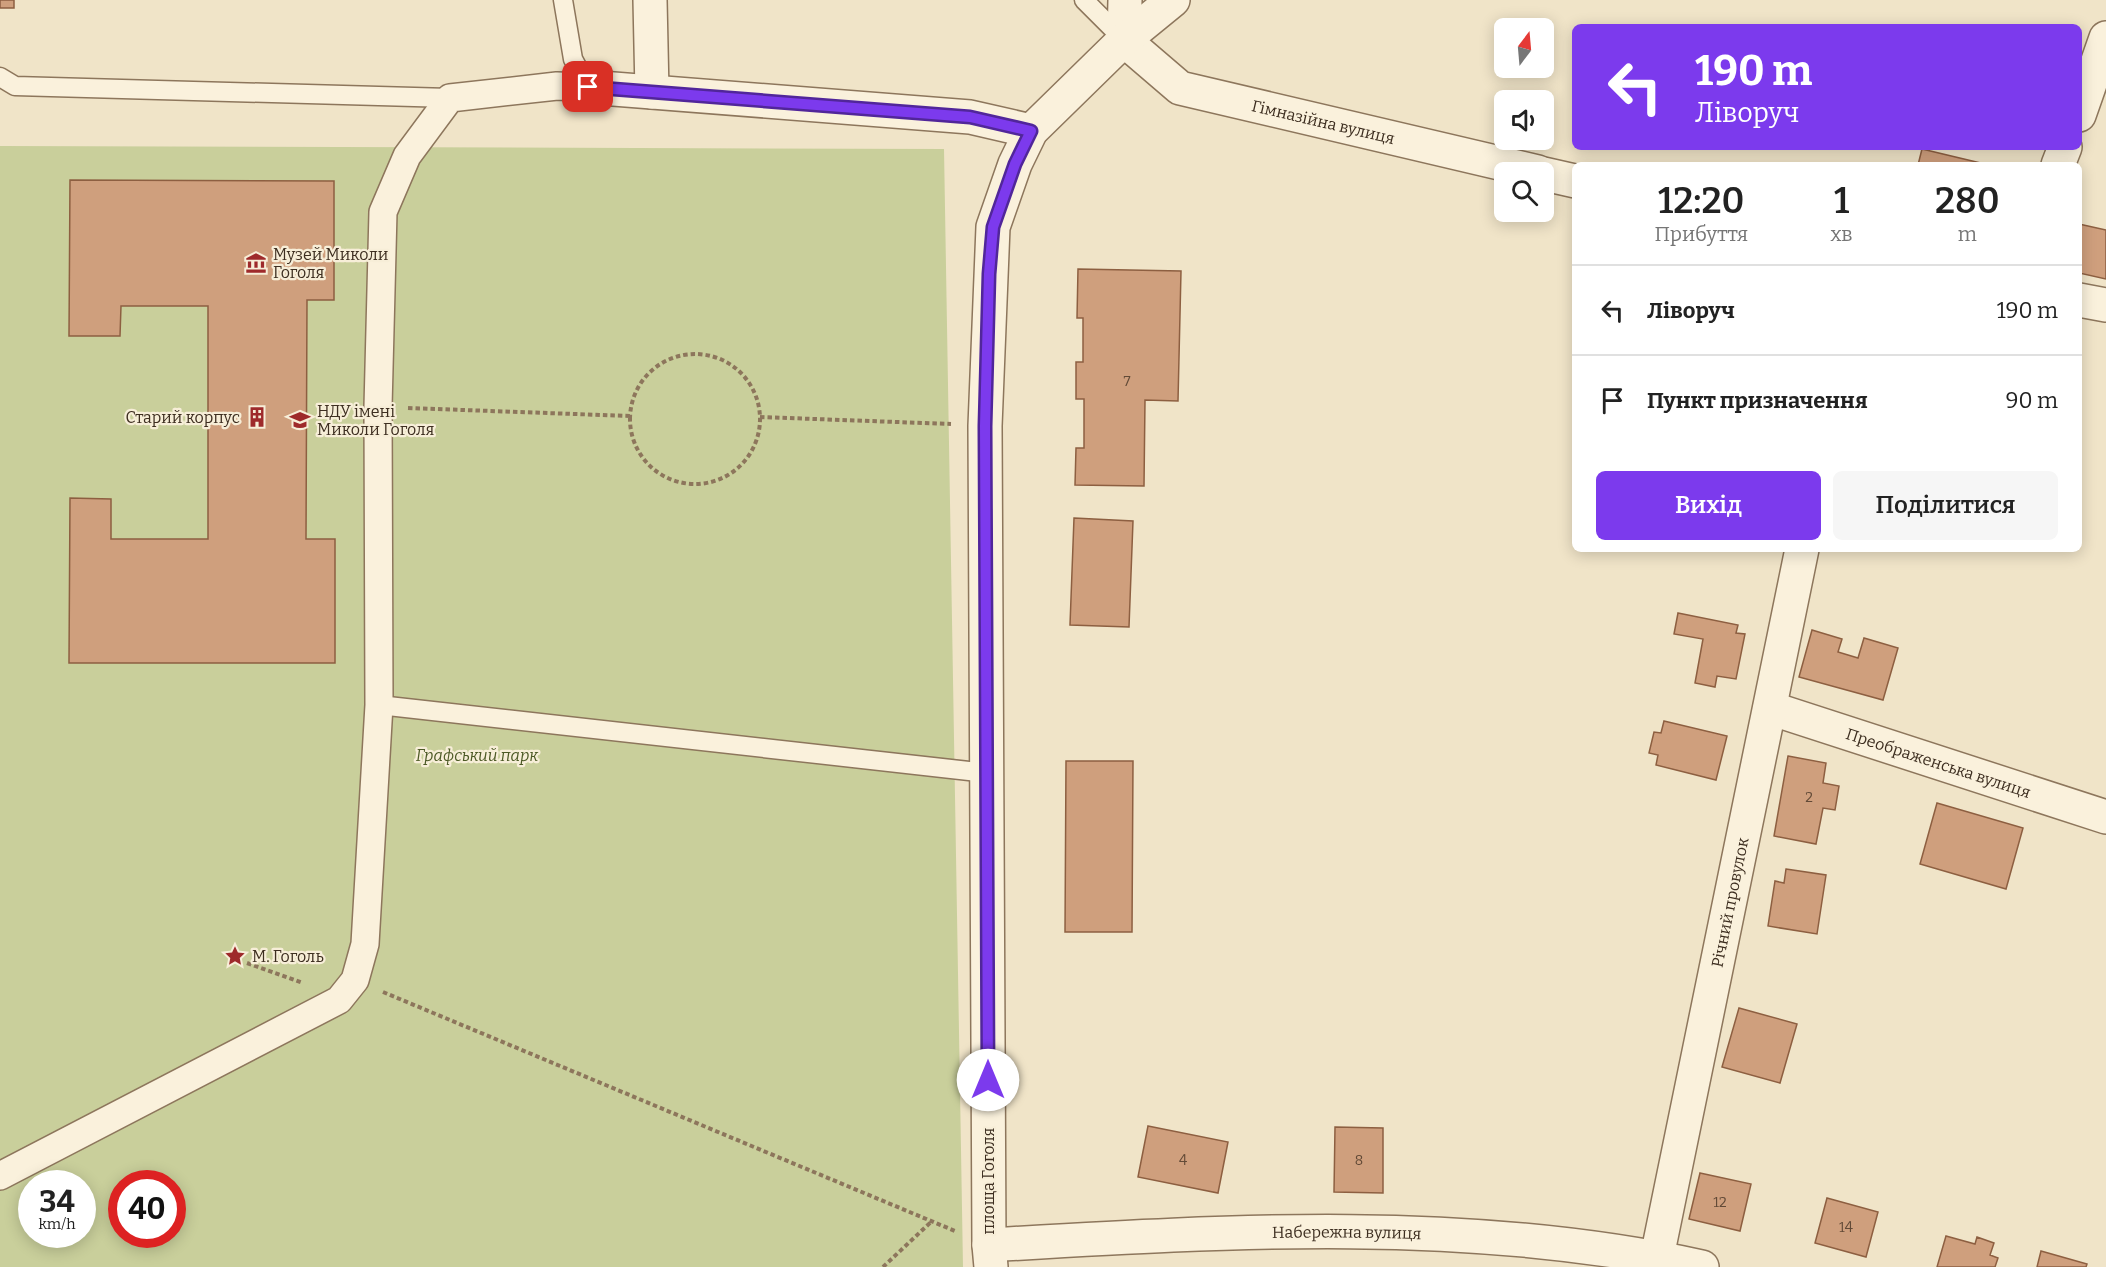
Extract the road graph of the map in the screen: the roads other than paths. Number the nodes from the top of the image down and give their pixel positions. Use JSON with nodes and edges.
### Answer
{"nodes":[{"id":1,"x":563,"y":0,"type":"edge"},
{"id":2,"x":650,"y":0,"type":"edge"},
{"id":3,"x":1084,"y":0,"type":"edge"},
{"id":4,"x":1125,"y":0,"type":"edge"},
{"id":5,"x":1173,"y":0,"type":"edge"},
{"id":6,"x":2106,"y":38,"type":"edge"},
{"id":7,"x":1124,"y":40,"type":"junction"},
{"id":8,"x":0,"y":77,"type":"edge"},
{"id":9,"x":588,"y":87,"type":"junction"},
{"id":10,"x":651,"y":92,"type":"junction"},
{"id":11,"x":450,"y":98,"type":"junction"},
{"id":12,"x":2082,"y":106,"type":"edge"},
{"id":13,"x":1031,"y":131,"type":"junction"},
{"id":14,"x":1496,"y":162,"type":"edge"},
{"id":15,"x":1554,"y":176,"type":"edge"},
{"id":16,"x":1572,"y":180,"type":"edge"},
{"id":17,"x":2082,"y":301,"type":"edge"},
{"id":18,"x":2106,"y":305,"type":"edge"},
{"id":19,"x":1801,"y":552,"type":"edge"},
{"id":20,"x":379,"y":705,"type":"junction"},
{"id":21,"x":1770,"y":708,"type":"junction"},
{"id":22,"x":987,"y":773,"type":"junction"},
{"id":23,"x":2106,"y":817,"type":"edge"},
{"id":24,"x":0,"y":1176,"type":"edge"},
{"id":25,"x":990,"y":1256,"type":"edge"},
{"id":26,"x":1657,"y":1257,"type":"junction"},
{"id":27,"x":1702,"y":1267,"type":"edge"}],
"edges":[{"from":1,"to":9,"type":"lane"},
{"from":2,"to":10,"type":"street"},
{"from":3,"to":7,"type":"lane"},
{"from":4,"to":7,"type":"street"},
{"from":5,"to":7,"type":"street","name":"площа Гоголя"},
{"from":6,"to":12,"type":"street"},
{"from":7,"to":13,"type":"street","name":"площа Гоголя"},
{"from":7,"to":14,"type":"street","name":"Гімназійна вулиця"},
{"from":8,"to":11,"type":"lane"},
{"from":9,"to":10,"type":"street"},
{"from":9,"to":11,"type":"street"},
{"from":10,"to":13,"type":"street"},
{"from":11,"to":20,"type":"street"},
{"from":13,"to":22,"type":"street","name":"площа Гоголя"},
{"from":15,"to":16,"type":"street"},
{"from":17,"to":18,"type":"street"},
{"from":19,"to":21,"type":"street","name":"Річний провулок"},
{"from":20,"to":22,"type":"lane"},
{"from":20,"to":24,"type":"street"},
{"from":21,"to":23,"type":"street","name":"Преображенська вулиця"},
{"from":21,"to":26,"type":"street","name":"Річний провулок"},
{"from":22,"to":25,"type":"street","name":"площа Гоголя"},
{"from":25,"to":26,"type":"street","name":"Набережна вулиця"},
{"from":26,"to":27,"type":"street","name":"Набережна вулиця"}]}
